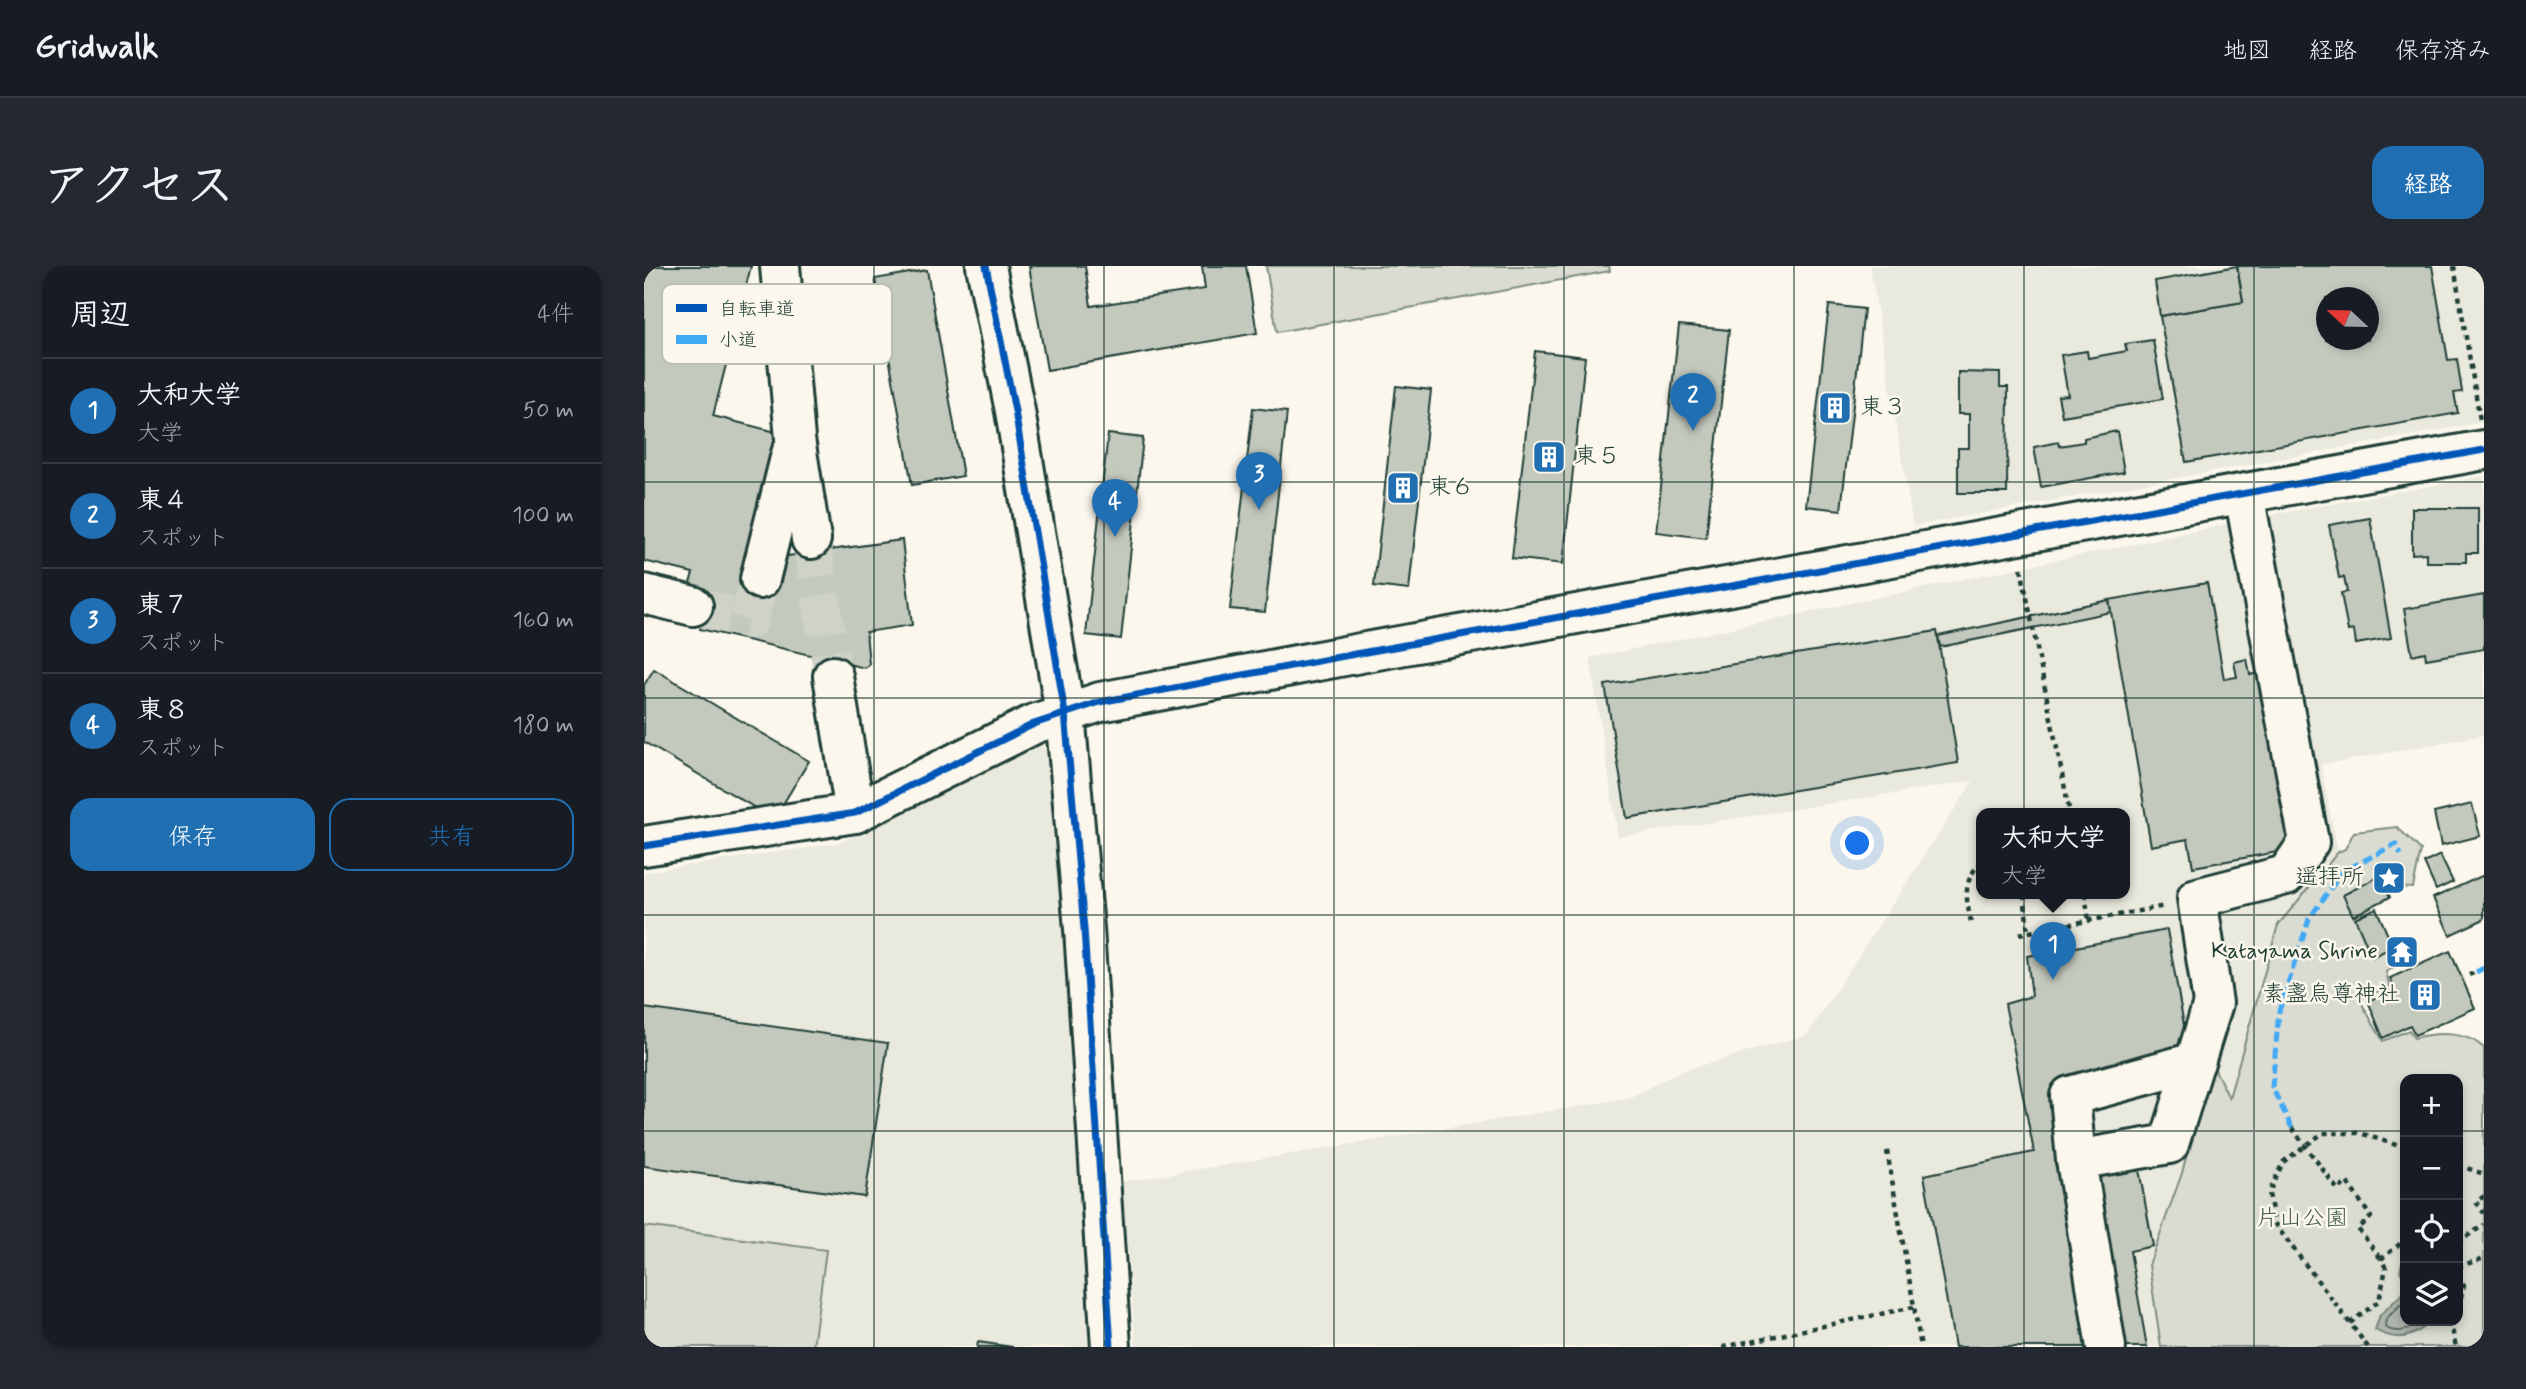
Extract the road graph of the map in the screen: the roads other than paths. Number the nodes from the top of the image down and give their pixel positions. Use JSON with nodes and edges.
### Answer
{"nodes":[{"id":1,"x":780,"y":266,"type":"edge"},
{"id":2,"x":986,"y":266,"type":"edge"},
{"id":3,"x":782,"y":284,"type":"edge"},
{"id":4,"x":788,"y":364,"type":"edge"},
{"id":5,"x":795,"y":439,"type":"junction"},
{"id":6,"x":2483,"y":439,"type":"edge"},
{"id":7,"x":2244,"y":495,"type":"junction"},
{"id":8,"x":811,"y":539,"type":"tunnel mouth"},
{"id":9,"x":760,"y":579,"type":"tunnel mouth"},
{"id":10,"x":644,"y":594,"type":"edge"},
{"id":11,"x":693,"y":606,"type":"tunnel mouth"},
{"id":12,"x":833,"y":676,"type":"tunnel mouth"},
{"id":13,"x":1065,"y":712,"type":"junction"},
{"id":14,"x":855,"y":813,"type":"junction"},
{"id":15,"x":644,"y":846,"type":"edge"},
{"id":16,"x":2196,"y":1058,"type":"junction"},
{"id":17,"x":2076,"y":1160,"type":"junction"},
{"id":18,"x":1111,"y":1347,"type":"edge"},
{"id":19,"x":2106,"y":1347,"type":"edge"}],
"edges":[{"from":1,"to":3,"type":"street"},
{"from":2,"to":13,"type":"street"},
{"from":4,"to":5,"type":"street"},
{"from":5,"to":8,"type":"street"},
{"from":5,"to":9,"type":"street"},
{"from":6,"to":7,"type":"street"},
{"from":7,"to":13,"type":"street"},
{"from":7,"to":16,"type":"street"},
{"from":10,"to":11,"type":"street"},
{"from":12,"to":14,"type":"street"},
{"from":13,"to":14,"type":"street"},
{"from":13,"to":18,"type":"street"},
{"from":14,"to":15,"type":"street"},
{"from":16,"to":17,"type":"street"},
{"from":16,"to":17,"type":"street"},
{"from":17,"to":19,"type":"street"}]}
